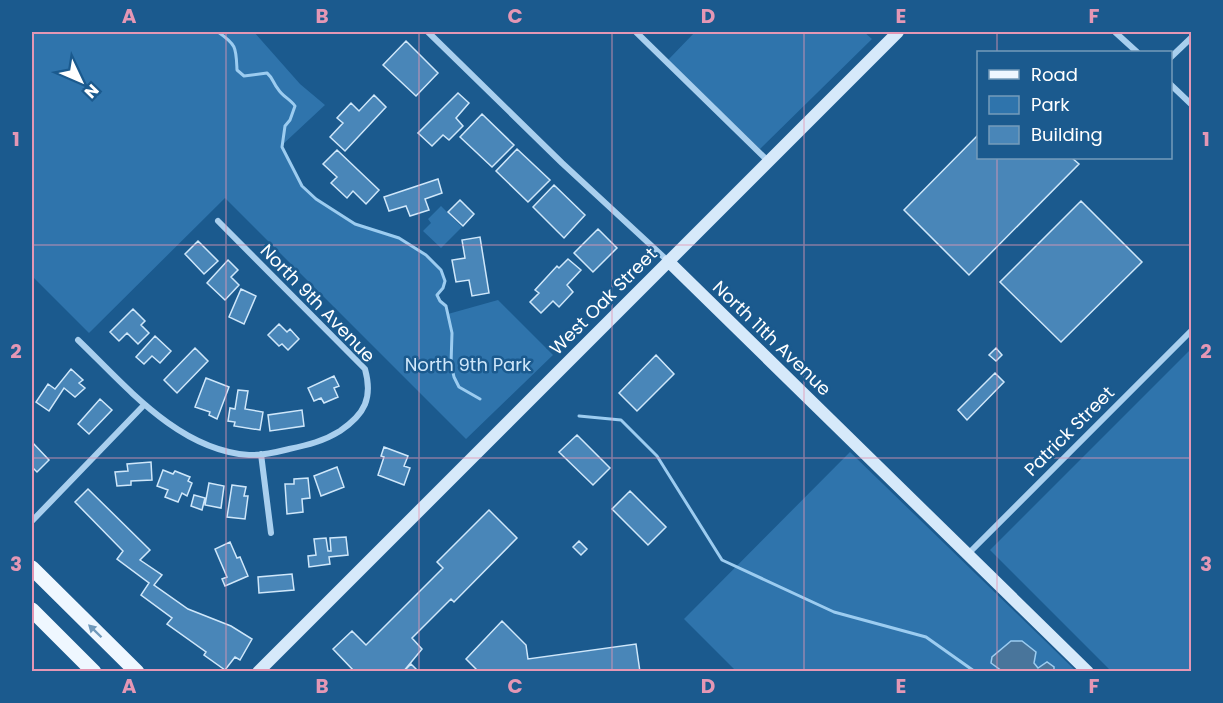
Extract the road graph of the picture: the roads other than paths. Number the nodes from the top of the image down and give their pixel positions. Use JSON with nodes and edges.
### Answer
{"nodes":[{"id":1,"x":428,"y":32,"type":"edge"},
{"id":2,"x":636,"y":32,"type":"edge"},
{"id":3,"x":898,"y":32,"type":"edge"},
{"id":4,"x":1115,"y":32,"type":"edge"},
{"id":5,"x":1191,"y":37,"type":"edge"},
{"id":6,"x":1136,"y":51,"type":"edge"},
{"id":7,"x":1172,"y":56,"type":"edge"},
{"id":8,"x":1172,"y":86,"type":"edge"},
{"id":9,"x":1191,"y":105,"type":"edge"},
{"id":10,"x":768,"y":161,"type":"junction"},
{"id":11,"x":218,"y":221,"type":"dead end"},
{"id":12,"x":668,"y":261,"type":"junction"},
{"id":13,"x":1191,"y":330,"type":"edge"},
{"id":14,"x":78,"y":340,"type":"dead end"},
{"id":15,"x":144,"y":405,"type":"junction"},
{"id":16,"x":261,"y":454,"type":"junction"},
{"id":17,"x":32,"y":521,"type":"edge"},
{"id":18,"x":271,"y":533,"type":"dead end"},
{"id":19,"x":968,"y":554,"type":"junction"},
{"id":20,"x":32,"y":568,"type":"edge"},
{"id":21,"x":32,"y":610,"type":"edge"},
{"id":22,"x":93,"y":672,"type":"edge"},
{"id":23,"x":137,"y":672,"type":"edge"},
{"id":24,"x":258,"y":672,"type":"edge"},
{"id":25,"x":1088,"y":672,"type":"edge"}],
"edges":[{"from":1,"to":12,"type":"street","name":"North 11th Avenue"},
{"from":2,"to":10,"type":"street"},
{"from":3,"to":10,"type":"main road","name":"West Oak Street"},
{"from":4,"to":6,"type":"street"},
{"from":5,"to":7,"type":"street"},
{"from":8,"to":9,"type":"street"},
{"from":10,"to":12,"type":"main road","name":"West Oak Street"},
{"from":11,"to":16,"type":"street","name":"North 9th Avenue"},
{"from":12,"to":19,"type":"main road","name":"North 11th Avenue"},
{"from":12,"to":24,"type":"main road","name":"West Oak Street"},
{"from":13,"to":19,"type":"street","name":"Patrick Street"},
{"from":14,"to":15,"type":"street","name":"North 9th Avenue"},
{"from":15,"to":16,"type":"street","name":"North 9th Avenue"},
{"from":15,"to":17,"type":"street"},
{"from":16,"to":18,"type":"street"},
{"from":19,"to":25,"type":"main road","name":"North 11th Avenue"},
{"from":23,"to":20,"type":"main road","one_way":true},
{"from":21,"to":22,"type":"main road"}]}
